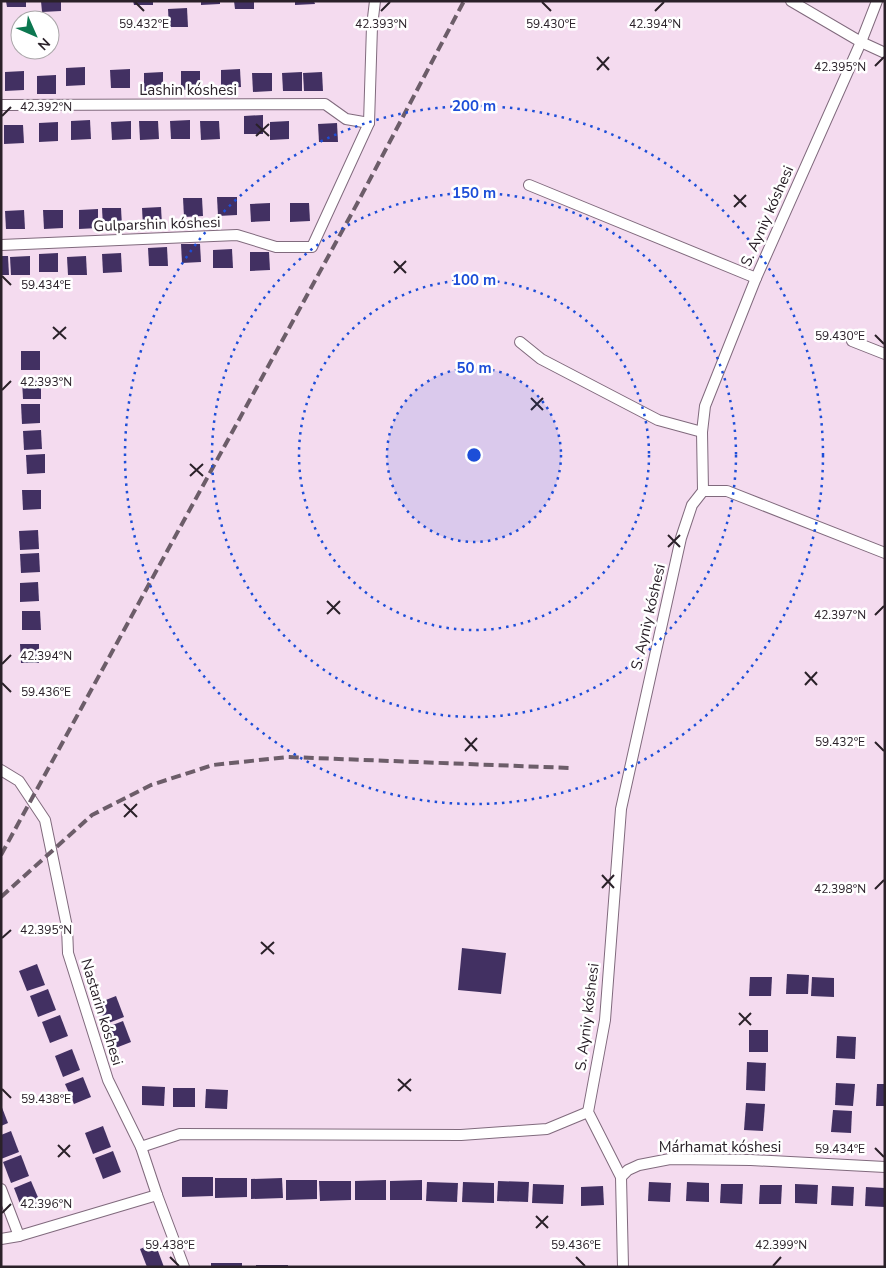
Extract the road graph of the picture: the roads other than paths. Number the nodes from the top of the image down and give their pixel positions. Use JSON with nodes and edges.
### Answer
{"nodes":[{"id":1,"x":375,"y":1,"type":"edge"},
{"id":2,"x":791,"y":1,"type":"edge"},
{"id":3,"x":877,"y":1,"type":"edge"},
{"id":4,"x":861,"y":42,"type":"junction"},
{"id":5,"x":885,"y":53,"type":"edge"},
{"id":6,"x":1,"y":105,"type":"edge"},
{"id":7,"x":369,"y":123,"type":"junction"},
{"id":8,"x":529,"y":184,"type":"dead end"},
{"id":9,"x":1,"y":245,"type":"edge"},
{"id":10,"x":756,"y":278,"type":"junction"},
{"id":11,"x":852,"y":341,"type":"dead end"},
{"id":12,"x":520,"y":342,"type":"dead end"},
{"id":13,"x":885,"y":354,"type":"edge"},
{"id":14,"x":702,"y":432,"type":"junction"},
{"id":15,"x":703,"y":491,"type":"junction"},
{"id":16,"x":885,"y":554,"type":"edge"},
{"id":17,"x":1,"y":770,"type":"edge"},
{"id":18,"x":588,"y":1112,"type":"junction"},
{"id":19,"x":141,"y":1146,"type":"junction"},
{"id":20,"x":885,"y":1167,"type":"edge"},
{"id":21,"x":621,"y":1177,"type":"junction"},
{"id":22,"x":1,"y":1189,"type":"edge"},
{"id":23,"x":157,"y":1195,"type":"junction"},
{"id":24,"x":19,"y":1236,"type":"junction"},
{"id":25,"x":1,"y":1239,"type":"edge"},
{"id":26,"x":184,"y":1267,"type":"edge"},
{"id":27,"x":623,"y":1267,"type":"edge"}],
"edges":[{"from":1,"to":7,"type":"street"},
{"from":2,"to":4,"type":"street"},
{"from":3,"to":4,"type":"street","name":"S. Ayniy kóshesi"},
{"from":4,"to":5,"type":"street"},
{"from":4,"to":10,"type":"street","name":"S. Ayniy kóshesi"},
{"from":6,"to":7,"type":"street","name":"Lashin kóshesi"},
{"from":7,"to":9,"type":"street","name":"Gulparshin kóshesi"},
{"from":8,"to":10,"type":"street"},
{"from":10,"to":14,"type":"street","name":"S. Ayniy kóshesi"},
{"from":11,"to":13,"type":"street"},
{"from":12,"to":14,"type":"street"},
{"from":14,"to":15,"type":"street","name":"S. Ayniy kóshesi"},
{"from":15,"to":16,"type":"street"},
{"from":15,"to":18,"type":"street","name":"S. Ayniy kóshesi"},
{"from":17,"to":19,"type":"street","name":"Nastarin kóshesi"},
{"from":18,"to":19,"type":"street"},
{"from":18,"to":21,"type":"street"},
{"from":19,"to":23,"type":"street","name":"Nastarin kóshesi"},
{"from":20,"to":21,"type":"street","name":"Márhamat kóshesi"},
{"from":21,"to":27,"type":"street"},
{"from":22,"to":24,"type":"street"},
{"from":23,"to":24,"type":"street"},
{"from":23,"to":26,"type":"street","name":"Nastarin kóshesi"},
{"from":24,"to":25,"type":"street"}]}
